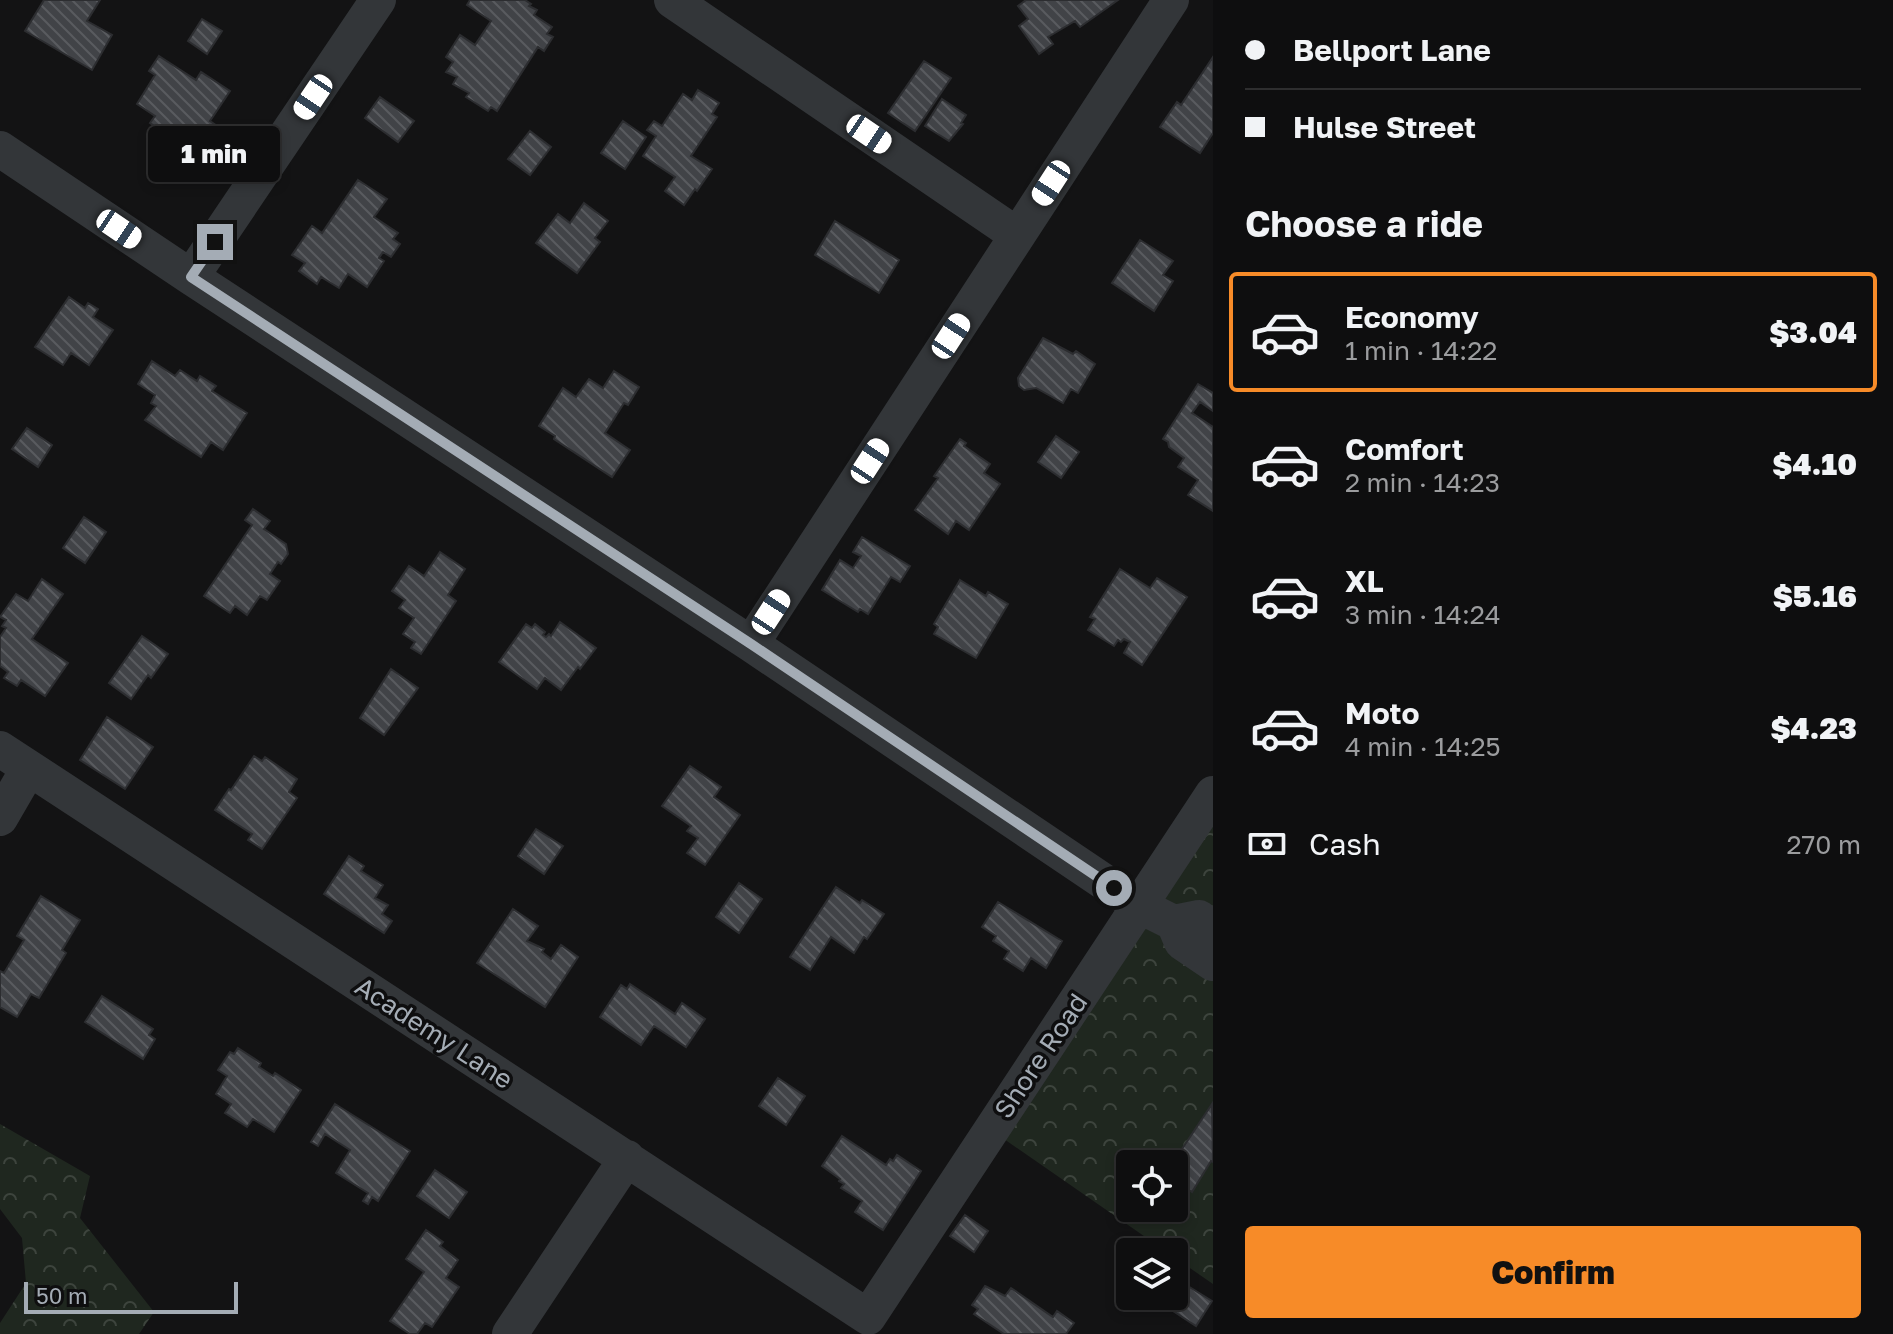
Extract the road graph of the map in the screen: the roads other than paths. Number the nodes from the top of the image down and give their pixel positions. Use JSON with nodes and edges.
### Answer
{"nodes":[{"id":1,"x":378,"y":0,"type":"edge"},
{"id":2,"x":672,"y":0,"type":"edge"},
{"id":3,"x":1171,"y":0,"type":"edge"},
{"id":4,"x":0,"y":149,"type":"edge"},
{"id":5,"x":1017,"y":235,"type":"junction"},
{"id":6,"x":191,"y":277,"type":"junction"},
{"id":7,"x":751,"y":644,"type":"junction"},
{"id":8,"x":14,"y":759,"type":"edge"},
{"id":9,"x":1213,"y":794,"type":"edge"},
{"id":10,"x":0,"y":818,"type":"edge"},
{"id":11,"x":1140,"y":906,"type":"junction"},
{"id":12,"x":1174,"y":923,"type":"junction"},
{"id":13,"x":1213,"y":928,"type":"edge"},
{"id":14,"x":1213,"y":963,"type":"edge"},
{"id":15,"x":627,"y":1158,"type":"junction"},
{"id":16,"x":868,"y":1317,"type":"joint"},
{"id":17,"x":510,"y":1334,"type":"edge"}],
"edges":[{"from":1,"to":6,"type":"street"},
{"from":2,"to":5,"type":"street"},
{"from":3,"to":5,"type":"street"},
{"from":4,"to":6,"type":"street"},
{"from":5,"to":7,"type":"street"},
{"from":6,"to":7,"type":"street"},
{"from":7,"to":11,"type":"street"},
{"from":8,"to":10,"type":"street"},
{"from":8,"to":15,"type":"street","name":"Academy Lane"},
{"from":9,"to":11,"type":"street","name":"Shore Road"},
{"from":11,"to":12,"type":"street"},
{"from":11,"to":16,"type":"street","name":"Shore Road"},
{"from":12,"to":13,"type":"street"},
{"from":12,"to":14,"type":"street"},
{"from":15,"to":16,"type":"street","name":"Academy Lane"},
{"from":15,"to":17,"type":"street"}]}
